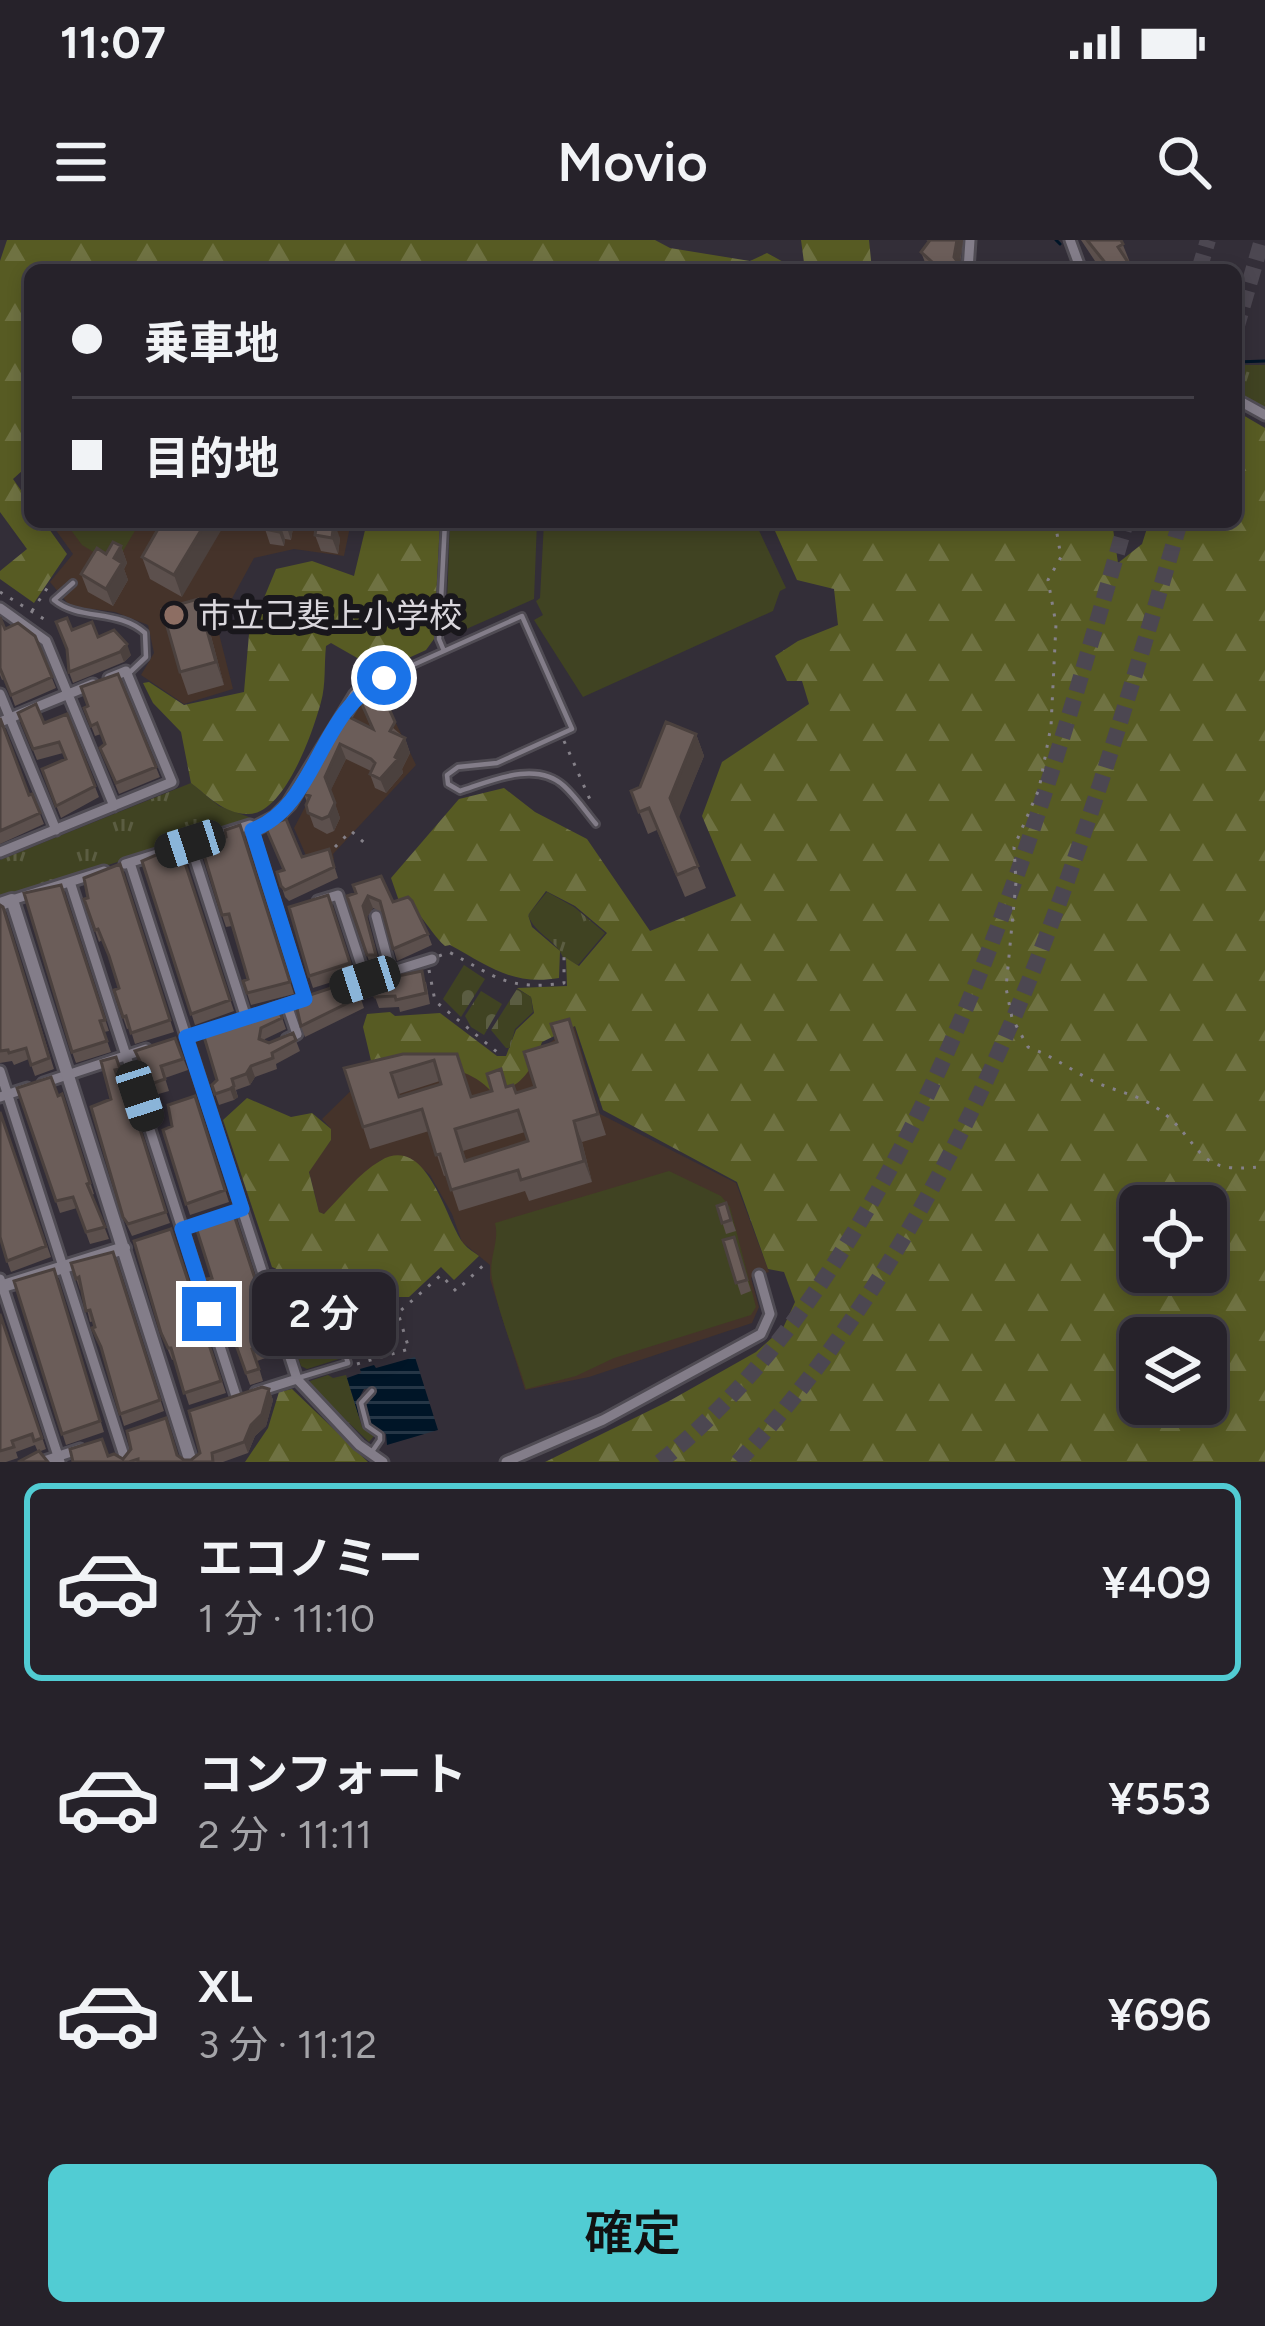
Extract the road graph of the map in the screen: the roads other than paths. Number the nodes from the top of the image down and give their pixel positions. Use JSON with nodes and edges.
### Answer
{"nodes":[{"id":1,"x":445,"y":528,"type":"edge"},
{"id":2,"x":73,"y":583,"type":"dead end"},
{"id":3,"x":0,"y":608,"type":"edge"},
{"id":4,"x":444,"y":651,"type":"junction"},
{"id":5,"x":128,"y":675,"type":"junction"},
{"id":6,"x":384,"y":678,"type":"joint"},
{"id":7,"x":0,"y":694,"type":"edge"},
{"id":8,"x":68,"y":694,"type":"junction"},
{"id":9,"x":356,"y":695,"type":"joint"},
{"id":10,"x":5,"y":720,"type":"edge"},
{"id":11,"x":114,"y":806,"type":"junction"},
{"id":12,"x":596,"y":824,"type":"dead end"},
{"id":13,"x":56,"y":830,"type":"junction"},
{"id":14,"x":252,"y":830,"type":"junction"},
{"id":15,"x":190,"y":844,"type":"junction"},
{"id":16,"x":0,"y":852,"type":"edge"},
{"id":17,"x":130,"y":863,"type":"junction"},
{"id":18,"x":70,"y":882,"type":"junction"},
{"id":19,"x":6,"y":902,"type":"edge"},
{"id":20,"x":278,"y":914,"type":"junction"},
{"id":21,"x":376,"y":916,"type":"dead end"},
{"id":22,"x":429,"y":960,"type":"road end"},
{"id":23,"x":391,"y":972,"type":"junction"},
{"id":24,"x":365,"y":980,"type":"junction"},
{"id":25,"x":305,"y":999,"type":"junction"},
{"id":26,"x":287,"y":1004,"type":"junction"},
{"id":27,"x":246,"y":1018,"type":"junction"},
{"id":28,"x":226,"y":1024,"type":"edge"},
{"id":29,"x":206,"y":1030,"type":"edge"},
{"id":30,"x":181,"y":1038,"type":"junction"},
{"id":31,"x":160,"y":1045,"type":"edge"},
{"id":32,"x":271,"y":1045,"type":"edge"},
{"id":33,"x":127,"y":1056,"type":"junction"},
{"id":34,"x":0,"y":1070,"type":"edge"},
{"id":35,"x":68,"y":1075,"type":"junction"},
{"id":36,"x":4,"y":1095,"type":"edge"},
{"id":37,"x":242,"y":1209,"type":"junction"},
{"id":38,"x":222,"y":1216,"type":"edge"},
{"id":39,"x":202,"y":1222,"type":"edge"},
{"id":40,"x":182,"y":1229,"type":"junction"},
{"id":41,"x":162,"y":1235,"type":"edge"},
{"id":42,"x":143,"y":1241,"type":"edge"},
{"id":43,"x":124,"y":1248,"type":"junction"},
{"id":44,"x":63,"y":1268,"type":"junction"},
{"id":45,"x":759,"y":1275,"type":"dead end"},
{"id":46,"x":1,"y":1284,"type":"edge"},
{"id":47,"x":377,"y":1342,"type":"dead end"},
{"id":48,"x":297,"y":1379,"type":"junction"},
{"id":49,"x":372,"y":1391,"type":"dead end"},
{"id":50,"x":237,"y":1399,"type":"junction"},
{"id":51,"x":221,"y":1404,"type":"edge"},
{"id":52,"x":134,"y":1432,"type":"edge"},
{"id":53,"x":118,"y":1437,"type":"junction"},
{"id":54,"x":370,"y":1454,"type":"junction"},
{"id":55,"x":59,"y":1459,"type":"edge"},
{"id":56,"x":40,"y":1462,"type":"edge"},
{"id":57,"x":126,"y":1462,"type":"edge"},
{"id":58,"x":191,"y":1462,"type":"edge"},
{"id":59,"x":383,"y":1462,"type":"edge"},
{"id":60,"x":506,"y":1462,"type":"edge"}],
"edges":[{"from":1,"to":4,"type":"lane"},
{"from":2,"to":5,"type":"lane"},
{"from":3,"to":8,"type":"street"},
{"from":4,"to":6,"type":"lane"},
{"from":4,"to":12,"type":"lane"},
{"from":5,"to":8,"type":"street"},
{"from":5,"to":11,"type":"street"},
{"from":6,"to":9,"type":"street"},
{"from":7,"to":10,"type":"street"},
{"from":8,"to":10,"type":"street"},
{"from":8,"to":11,"type":"street"},
{"from":9,"to":14,"type":"street"},
{"from":10,"to":13,"type":"street"},
{"from":11,"to":13,"type":"street"},
{"from":13,"to":16,"type":"street"},
{"from":14,"to":15,"type":"street"},
{"from":14,"to":20,"type":"street"},
{"from":15,"to":17,"type":"street"},
{"from":15,"to":27,"type":"street"},
{"from":17,"to":18,"type":"street"},
{"from":17,"to":30,"type":"street"},
{"from":18,"to":19,"type":"street"},
{"from":18,"to":33,"type":"street"},
{"from":19,"to":35,"type":"street"},
{"from":20,"to":24,"type":"street"},
{"from":20,"to":25,"type":"street"},
{"from":21,"to":23,"type":"street"},
{"from":22,"to":23,"type":"street"},
{"from":23,"to":24,"type":"street"},
{"from":24,"to":25,"type":"street"},
{"from":25,"to":26,"type":"street"},
{"from":26,"to":27,"type":"street"},
{"from":26,"to":32,"type":"street"},
{"from":27,"to":28,"type":"street"},
{"from":29,"to":30,"type":"street"},
{"from":30,"to":37,"type":"street"},
{"from":31,"to":33,"type":"street"},
{"from":33,"to":35,"type":"street"},
{"from":33,"to":40,"type":"street"},
{"from":34,"to":36,"type":"street"},
{"from":35,"to":36,"type":"street"},
{"from":35,"to":43,"type":"street"},
{"from":36,"to":44,"type":"street"},
{"from":37,"to":38,"type":"street"},
{"from":37,"to":48,"type":"street"},
{"from":39,"to":40,"type":"street"},
{"from":40,"to":41,"type":"street"},
{"from":40,"to":50,"type":"street"},
{"from":42,"to":43,"type":"street"},
{"from":43,"to":44,"type":"street"},
{"from":43,"to":58,"type":"street"},
{"from":44,"to":46,"type":"street"},
{"from":44,"to":53,"type":"street"},
{"from":45,"to":60,"type":"street"},
{"from":46,"to":55,"type":"street"},
{"from":47,"to":48,"type":"lane"},
{"from":48,"to":50,"type":"street"},
{"from":48,"to":54,"type":"street"},
{"from":49,"to":54,"type":"lane"},
{"from":50,"to":51,"type":"street"},
{"from":52,"to":53,"type":"street"},
{"from":53,"to":55,"type":"street"},
{"from":53,"to":57,"type":"street"},
{"from":54,"to":59,"type":"street"},
{"from":55,"to":56,"type":"street"}]}
